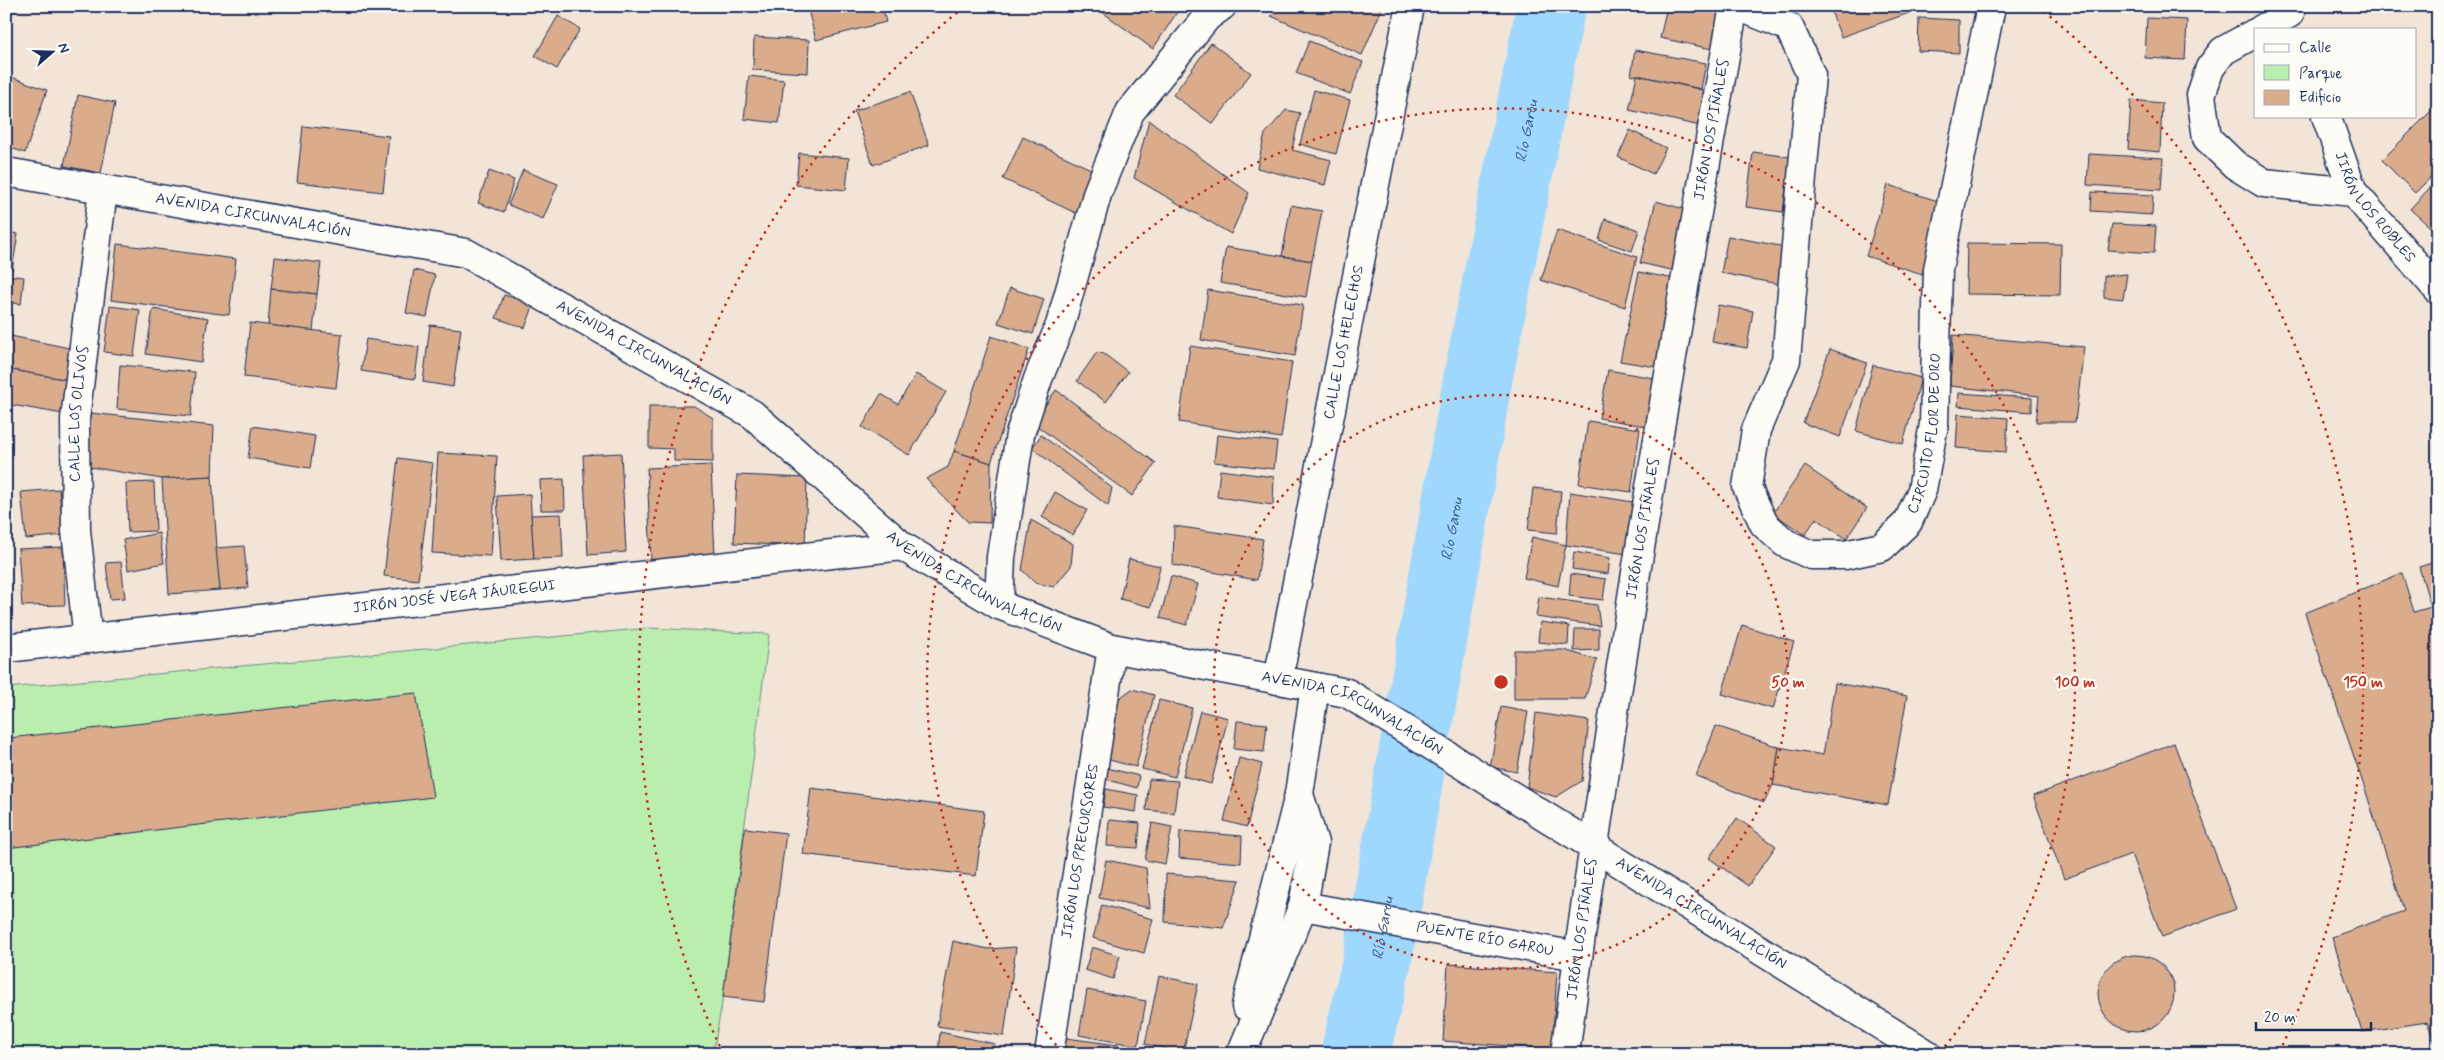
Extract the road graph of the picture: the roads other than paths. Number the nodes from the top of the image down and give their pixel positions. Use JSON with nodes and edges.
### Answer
{"nodes":[{"id":1,"x":1222,"y":6,"type":"edge"},
{"id":2,"x":1410,"y":6,"type":"edge"},
{"id":3,"x":1734,"y":6,"type":"edge"},
{"id":4,"x":1738,"y":6,"type":"edge"},
{"id":5,"x":1991,"y":6,"type":"edge"},
{"id":6,"x":2291,"y":16,"type":"edge"},
{"id":7,"x":2264,"y":28,"type":"edge"},
{"id":8,"x":2254,"y":34,"type":"edge"},
{"id":9,"x":2327,"y":118,"type":"edge"},
{"id":10,"x":6,"y":172,"type":"edge"},
{"id":11,"x":102,"y":190,"type":"junction"},
{"id":12,"x":2353,"y":192,"type":"junction"},
{"id":13,"x":2438,"y":290,"type":"edge"},
{"id":14,"x":902,"y":546,"type":"junction"},
{"id":15,"x":999,"y":605,"type":"junction"},
{"id":16,"x":88,"y":639,"type":"junction"},
{"id":17,"x":6,"y":648,"type":"edge"},
{"id":18,"x":1112,"y":648,"type":"junction"},
{"id":19,"x":1278,"y":680,"type":"junction"},
{"id":20,"x":1315,"y":687,"type":"junction"},
{"id":21,"x":1299,"y":794,"type":"junction"},
{"id":22,"x":1592,"y":846,"type":"junction"},
{"id":23,"x":1303,"y":906,"type":"junction"},
{"id":24,"x":1577,"y":956,"type":"junction"},
{"id":25,"x":1049,"y":1054,"type":"edge"},
{"id":26,"x":1234,"y":1054,"type":"edge"},
{"id":27,"x":1242,"y":1054,"type":"edge"},
{"id":28,"x":1564,"y":1054,"type":"edge"},
{"id":29,"x":1927,"y":1054,"type":"edge"}],
"edges":[{"from":1,"to":15,"type":"street"},
{"from":2,"to":19,"type":"street","name":"CALLE LOS HELECHOS"},
{"from":3,"to":22,"type":"street","name":"JIRÓN LOS PIÑALES"},
{"from":4,"to":5,"type":"street","name":"CIRCUITO FLOR DE ORO"},
{"from":6,"to":7,"type":"street"},
{"from":8,"to":12,"type":"street"},
{"from":9,"to":12,"type":"street","name":"JIRÓN LOS ROBLES"},
{"from":10,"to":11,"type":"street","name":"AVENIDA CIRCUNVALACIÓN"},
{"from":11,"to":14,"type":"street","name":"AVENIDA CIRCUNVALACIÓN"},
{"from":11,"to":16,"type":"street","name":"CALLE LOS OLIVOS"},
{"from":12,"to":13,"type":"street","name":"JIRÓN LOS ROBLES"},
{"from":14,"to":15,"type":"street","name":"AVENIDA CIRCUNVALACIÓN"},
{"from":14,"to":16,"type":"street","name":"JIRÓN JOSÉ VEGA JÁUREGUI"},
{"from":15,"to":18,"type":"street","name":"AVENIDA CIRCUNVALACIÓN"},
{"from":16,"to":17,"type":"street","name":"JIRÓN JOSÉ VEGA JÁUREGUI"},
{"from":18,"to":19,"type":"street","name":"AVENIDA CIRCUNVALACIÓN"},
{"from":18,"to":25,"type":"street","name":"JIRÓN LOS PRECURSORES"},
{"from":19,"to":20,"type":"street","name":"AVENIDA CIRCUNVALACIÓN"},
{"from":20,"to":21,"type":"street"},
{"from":20,"to":22,"type":"street","name":"AVENIDA CIRCUNVALACIÓN"},
{"from":21,"to":23,"type":"street"},
{"from":21,"to":26,"type":"street"},
{"from":22,"to":24,"type":"street","name":"JIRÓN LOS PIÑALES"},
{"from":22,"to":29,"type":"street","name":"AVENIDA CIRCUNVALACIÓN"},
{"from":23,"to":24,"type":"street","name":"PUENTE RÍO GAROU"},
{"from":23,"to":27,"type":"street"},
{"from":24,"to":28,"type":"street","name":"JIRÓN LOS PIÑALES"}]}
